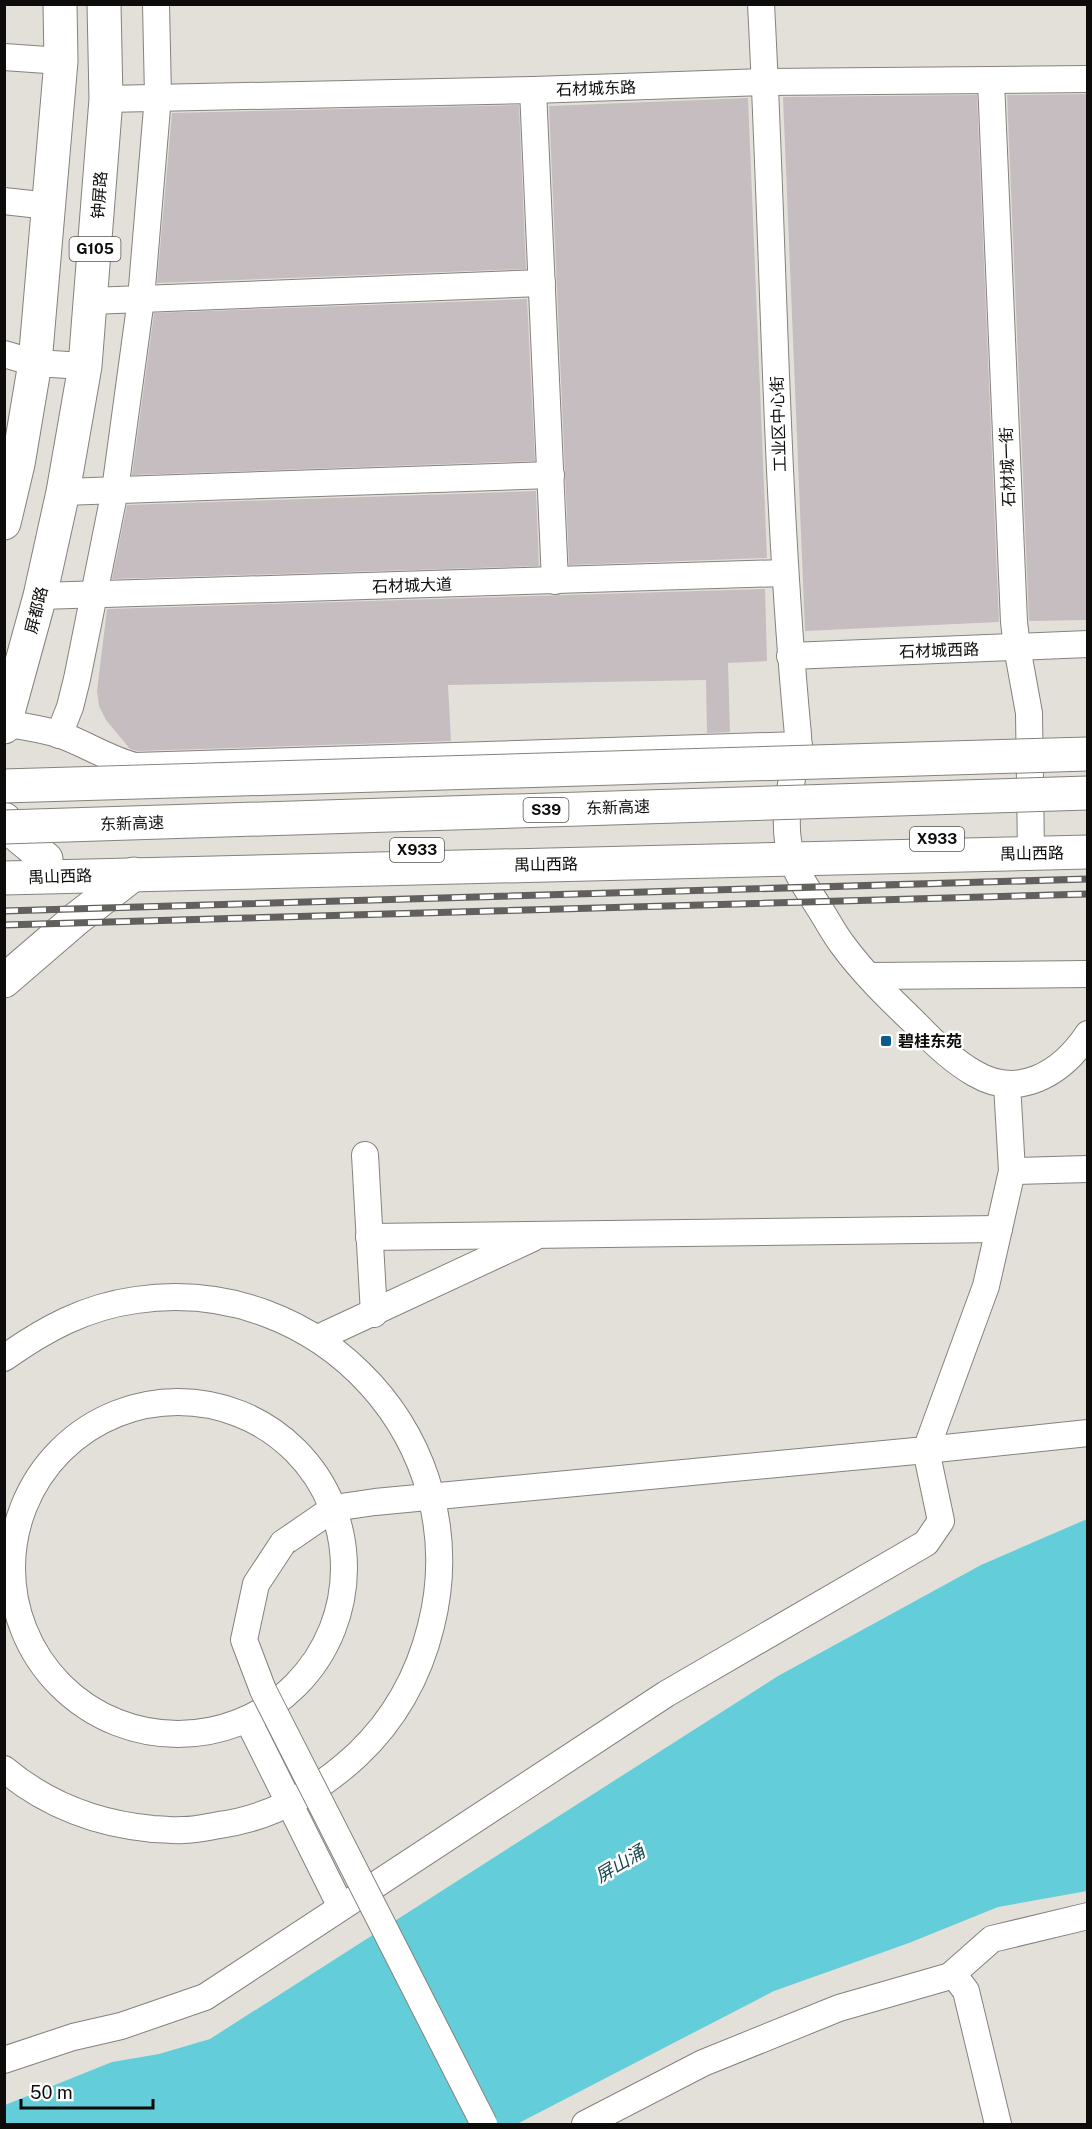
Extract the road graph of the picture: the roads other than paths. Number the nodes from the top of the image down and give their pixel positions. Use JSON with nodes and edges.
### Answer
{"nodes":[{"id":1,"x":60,"y":4,"type":"edge"},
{"id":2,"x":104,"y":4,"type":"edge"},
{"id":3,"x":156,"y":4,"type":"edge"},
{"id":4,"x":761,"y":4,"type":"edge"},
{"id":5,"x":4,"y":57,"type":"edge"},
{"id":6,"x":61,"y":61,"type":"junction"},
{"id":7,"x":1088,"y":79,"type":"edge"},
{"id":8,"x":991,"y":81,"type":"junction"},
{"id":9,"x":765,"y":82,"type":"junction"},
{"id":10,"x":533,"y":90,"type":"junction"},
{"id":11,"x":158,"y":96,"type":"junction"},
{"id":12,"x":105,"y":99,"type":"junction"},
{"id":13,"x":4,"y":201,"type":"edge"},
{"id":14,"x":49,"y":206,"type":"junction"},
{"id":15,"x":542,"y":283,"type":"junction"},
{"id":16,"x":141,"y":299,"type":"junction"},
{"id":17,"x":91,"y":301,"type":"junction"},
{"id":18,"x":20,"y":358,"type":"edge"},
{"id":19,"x":85,"y":366,"type":"junction"},
{"id":20,"x":550,"y":475,"type":"junction"},
{"id":21,"x":115,"y":490,"type":"junction"},
{"id":22,"x":63,"y":492,"type":"junction"},
{"id":23,"x":4,"y":523,"type":"edge"},
{"id":24,"x":784,"y":573,"type":"junction"},
{"id":25,"x":555,"y":581,"type":"junction"},
{"id":26,"x":94,"y":595,"type":"junction"},
{"id":27,"x":40,"y":596,"type":"junction"},
{"id":28,"x":1088,"y":644,"type":"edge"},
{"id":29,"x":1017,"y":647,"type":"junction"},
{"id":30,"x":790,"y":656,"type":"junction"},
{"id":31,"x":5,"y":725,"type":"edge"},
{"id":32,"x":59,"y":735,"type":"junction"},
{"id":33,"x":798,"y":745,"type":"junction"},
{"id":34,"x":1088,"y":754,"type":"edge"},
{"id":35,"x":4,"y":786,"type":"edge"},
{"id":36,"x":1088,"y":793,"type":"edge"},
{"id":37,"x":4,"y":819,"type":"edge"},
{"id":38,"x":4,"y":827,"type":"edge"},
{"id":39,"x":1088,"y":835,"type":"edge"},
{"id":40,"x":1031,"y":845,"type":"junction"},
{"id":41,"x":790,"y":850,"type":"junction"},
{"id":42,"x":1088,"y":852,"type":"edge"},
{"id":43,"x":4,"y":859,"type":"edge"},
{"id":44,"x":46,"y":859,"type":"junction"},
{"id":45,"x":134,"y":874,"type":"junction"},
{"id":46,"x":4,"y":878,"type":"edge"},
{"id":47,"x":1088,"y":974,"type":"edge"},
{"id":48,"x":869,"y":976,"type":"junction"},
{"id":49,"x":4,"y":981,"type":"edge"},
{"id":50,"x":1088,"y":1034,"type":"edge"},
{"id":51,"x":1006,"y":1084,"type":"junction"},
{"id":52,"x":365,"y":1155,"type":"dead end"},
{"id":53,"x":1088,"y":1169,"type":"edge"},
{"id":54,"x":1012,"y":1171,"type":"junction"},
{"id":55,"x":999,"y":1229,"type":"junction"},
{"id":56,"x":542,"y":1234,"type":"junction"},
{"id":57,"x":369,"y":1237,"type":"junction"},
{"id":58,"x":374,"y":1314,"type":"junction"},
{"id":59,"x":318,"y":1338,"type":"junction"},
{"id":60,"x":4,"y":1358,"type":"edge"},
{"id":61,"x":1088,"y":1433,"type":"edge"},
{"id":62,"x":926,"y":1450,"type":"junction"},
{"id":63,"x":432,"y":1497,"type":"junction"},
{"id":64,"x":334,"y":1508,"type":"junction"},
{"id":65,"x":248,"y":1720,"type":"junction"},
{"id":66,"x":4,"y":1769,"type":"edge"},
{"id":67,"x":289,"y":1804,"type":"junction"},
{"id":68,"x":341,"y":1907,"type":"junction"},
{"id":69,"x":1088,"y":1916,"type":"edge"},
{"id":70,"x":949,"y":1977,"type":"junction"},
{"id":71,"x":4,"y":2060,"type":"edge"},
{"id":72,"x":484,"y":2124,"type":"edge"},
{"id":73,"x":585,"y":2124,"type":"edge"},
{"id":74,"x":998,"y":2124,"type":"edge"}],
"edges":[{"from":1,"to":6,"type":"main road","number":"G105"},
{"from":2,"to":12,"type":"main road","name":"钟屏路","number":"G105"},
{"from":3,"to":11,"type":"street"},
{"from":4,"to":9,"type":"street","name":"工业区中心街"},
{"from":5,"to":6,"type":"street"},
{"from":6,"to":14,"type":"main road","number":"G105"},
{"from":7,"to":8,"type":"street","name":"石材城东路"},
{"from":8,"to":9,"type":"street","name":"石材城东路"},
{"from":8,"to":29,"type":"street","name":"石材城一街"},
{"from":9,"to":10,"type":"street","name":"石材城东路"},
{"from":9,"to":24,"type":"street","name":"工业区中心街"},
{"from":10,"to":11,"type":"street","name":"石材城东路"},
{"from":10,"to":15,"type":"street"},
{"from":11,"to":12,"type":"street","name":"石材城东路"},
{"from":11,"to":16,"type":"street"},
{"from":12,"to":17,"type":"main road","name":"钟屏路","number":"G105"},
{"from":13,"to":14,"type":"street"},
{"from":14,"to":18,"type":"main road","number":"G105"},
{"from":15,"to":16,"type":"street"},
{"from":15,"to":20,"type":"street"},
{"from":16,"to":17,"type":"street"},
{"from":16,"to":21,"type":"street"},
{"from":17,"to":19,"type":"main road","name":"钟屏路","number":"G105"},
{"from":18,"to":19,"type":"street"},
{"from":18,"to":23,"type":"main road","number":"G105"},
{"from":19,"to":22,"type":"main road","name":"钟屏路","number":"G105"},
{"from":20,"to":21,"type":"street"},
{"from":20,"to":25,"type":"street"},
{"from":21,"to":22,"type":"street"},
{"from":21,"to":26,"type":"street"},
{"from":22,"to":27,"type":"main road","name":"屏都路","number":"G105"},
{"from":24,"to":25,"type":"street","name":"石材城大道"},
{"from":24,"to":30,"type":"street","name":"工业区中心街"},
{"from":25,"to":26,"type":"street","name":"石材城大道"},
{"from":26,"to":27,"type":"street","name":"石材城大道"},
{"from":26,"to":32,"type":"street"},
{"from":27,"to":31,"type":"main road","name":"屏都路","number":"G105"},
{"from":28,"to":29,"type":"street","name":"石材城西路"},
{"from":29,"to":30,"type":"street","name":"石材城西路"},
{"from":29,"to":40,"type":"street","name":"石材城一街"},
{"from":30,"to":33,"type":"street","name":"工业区中心街"},
{"from":31,"to":32,"type":"street"},
{"from":32,"to":33,"type":"street"},
{"from":33,"to":41,"type":"street","name":"工业区中心街"},
{"from":34,"to":35,"type":"main road","bridge":true},
{"from":36,"to":38,"type":"main road","name":"东新高速","number":"S39","bridge":true},
{"from":37,"to":44,"type":"main road"},
{"from":39,"to":40,"type":"main road","name":"禺山西路","number":"X933"},
{"from":40,"to":41,"type":"main road","name":"禺山西路","number":"X933"},
{"from":40,"to":42,"type":"main road","name":"禺山西路","number":"X933"},
{"from":41,"to":44,"type":"main road","name":"禺山西路","number":"X933"},
{"from":41,"to":45,"type":"main road","name":"禺山西路","number":"X933"},
{"from":41,"to":48,"type":"street"},
{"from":43,"to":44,"type":"main road","name":"禺山西路","number":"X933"},
{"from":45,"to":46,"type":"main road","name":"禺山西路","number":"X933"},
{"from":45,"to":49,"type":"main road"},
{"from":47,"to":48,"type":"street"},
{"from":48,"to":51,"type":"street"},
{"from":50,"to":51,"type":"street"},
{"from":51,"to":54,"type":"street"},
{"from":52,"to":57,"type":"street"},
{"from":53,"to":54,"type":"street"},
{"from":54,"to":55,"type":"street"},
{"from":55,"to":56,"type":"street"},
{"from":55,"to":62,"type":"street"},
{"from":56,"to":57,"type":"street"},
{"from":56,"to":58,"type":"street"},
{"from":57,"to":58,"type":"street"},
{"from":58,"to":59,"type":"street"},
{"from":59,"to":60,"type":"street"},
{"from":59,"to":63,"type":"street"},
{"from":61,"to":62,"type":"street"},
{"from":62,"to":63,"type":"street"},
{"from":62,"to":68,"type":"street"},
{"from":63,"to":64,"type":"street"},
{"from":63,"to":67,"type":"street"},
{"from":64,"to":65,"type":"street"},
{"from":64,"to":65,"type":"street"},
{"from":64,"to":72,"type":"street","bridge":true},
{"from":65,"to":67,"type":"street"},
{"from":66,"to":67,"type":"street"},
{"from":67,"to":68,"type":"street"},
{"from":68,"to":71,"type":"street"},
{"from":69,"to":70,"type":"street"},
{"from":70,"to":73,"type":"street"},
{"from":70,"to":74,"type":"street"}]}
